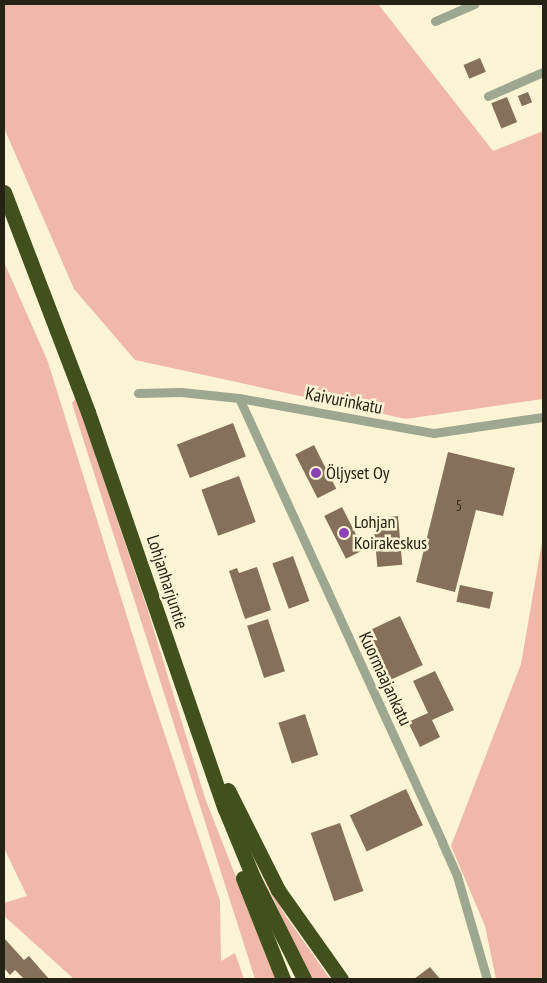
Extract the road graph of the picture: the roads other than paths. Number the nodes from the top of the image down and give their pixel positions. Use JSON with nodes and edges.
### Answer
{"nodes":[{"id":1,"x":474,"y":4,"type":"edge"},
{"id":2,"x":435,"y":20,"type":"dead end"},
{"id":3,"x":543,"y":72,"type":"edge"},
{"id":4,"x":488,"y":96,"type":"dead end"},
{"id":5,"x":4,"y":192,"type":"edge"},
{"id":6,"x":138,"y":393,"type":"dead end"},
{"id":7,"x":239,"y":398,"type":"junction"},
{"id":8,"x":543,"y":417,"type":"edge"},
{"id":9,"x":172,"y":658,"type":"junction"},
{"id":10,"x":196,"y":729,"type":"junction"},
{"id":11,"x":283,"y":979,"type":"edge"},
{"id":12,"x":304,"y":979,"type":"edge"},
{"id":13,"x":341,"y":979,"type":"edge"},
{"id":14,"x":487,"y":979,"type":"edge"}],
"edges":[{"from":1,"to":2,"type":"street"},
{"from":3,"to":4,"type":"street"},
{"from":5,"to":9,"type":"highway","name":"Lohjanharjuntie"},
{"from":6,"to":7,"type":"street","name":"Kaivurinkatu"},
{"from":7,"to":8,"type":"street","name":"Kaivurinkatu"},
{"from":7,"to":14,"type":"street","name":"Kuormaajankatu"},
{"from":9,"to":10,"type":"highway","name":"Lohjanharjuntie"},
{"from":9,"to":13,"type":"highway"},
{"from":10,"to":11,"type":"highway"},
{"from":10,"to":12,"type":"highway","name":"Lohjanharjuntie"}]}
